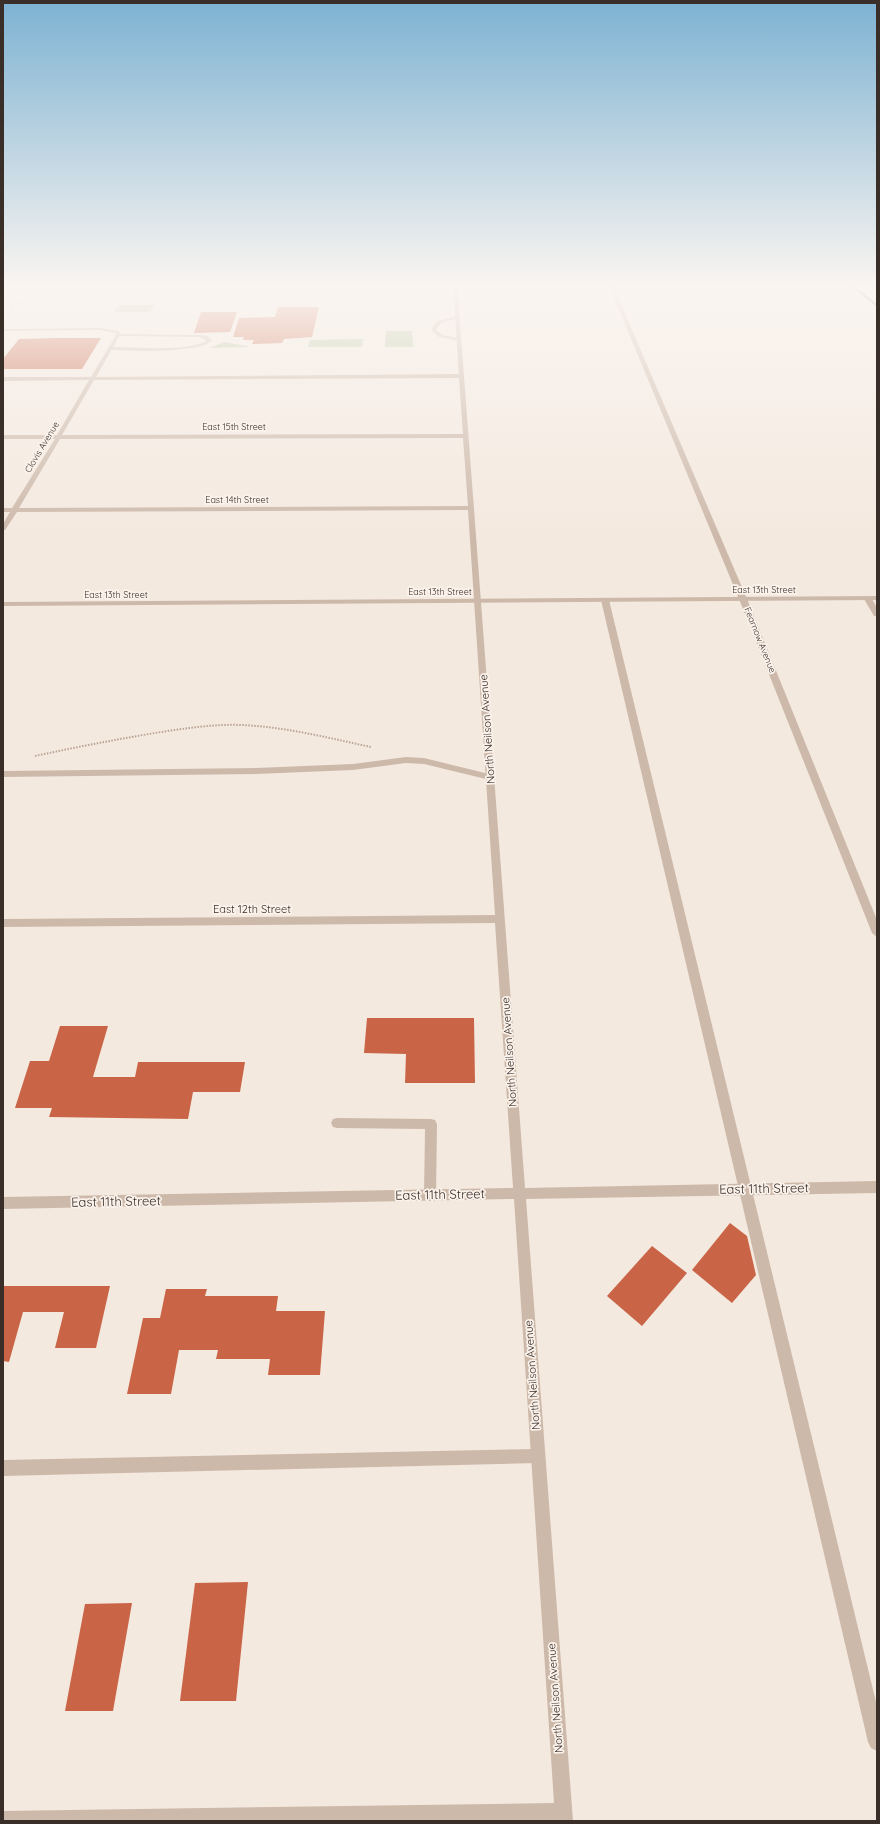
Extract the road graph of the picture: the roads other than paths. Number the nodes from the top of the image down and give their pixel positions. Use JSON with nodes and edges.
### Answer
{"nodes":[{"id":1,"x":98,"y":368,"type":"edge"},
{"id":2,"x":461,"y":368,"type":"edge"},
{"id":3,"x":646,"y":368,"type":"edge"},
{"id":4,"x":462,"y":376,"type":"junction"},
{"id":5,"x":3,"y":378,"type":"edge"},
{"id":6,"x":92,"y":378,"type":"junction"},
{"id":7,"x":59,"y":436,"type":"junction"},
{"id":8,"x":466,"y":436,"type":"junction"},
{"id":9,"x":3,"y":437,"type":"edge"},
{"id":10,"x":471,"y":508,"type":"junction"},
{"id":11,"x":3,"y":510,"type":"edge"},
{"id":12,"x":14,"y":510,"type":"junction"},
{"id":13,"x":3,"y":529,"type":"edge"},
{"id":14,"x":868,"y":598,"type":"junction"},
{"id":15,"x":877,"y":598,"type":"edge"},
{"id":16,"x":743,"y":599,"type":"junction"},
{"id":17,"x":605,"y":600,"type":"junction"},
{"id":18,"x":478,"y":601,"type":"junction"},
{"id":19,"x":3,"y":604,"type":"edge"},
{"id":20,"x":877,"y":614,"type":"edge"},
{"id":21,"x":3,"y":774,"type":"edge"},
{"id":22,"x":490,"y":777,"type":"junction"},
{"id":23,"x":500,"y":919,"type":"junction"},
{"id":24,"x":3,"y":923,"type":"edge"},
{"id":25,"x":877,"y":933,"type":"edge"},
{"id":26,"x":337,"y":1123,"type":"dead end"},
{"id":27,"x":877,"y":1186,"type":"edge"},
{"id":28,"x":746,"y":1189,"type":"junction"},
{"id":29,"x":519,"y":1193,"type":"junction"},
{"id":30,"x":430,"y":1195,"type":"junction"},
{"id":31,"x":3,"y":1203,"type":"edge"},
{"id":32,"x":538,"y":1456,"type":"junction"},
{"id":33,"x":3,"y":1468,"type":"edge"},
{"id":34,"x":877,"y":1742,"type":"edge"},
{"id":35,"x":563,"y":1816,"type":"edge"},
{"id":36,"x":241,"y":1819,"type":"edge"},
{"id":37,"x":3,"y":1820,"type":"edge"}],
"edges":[{"from":1,"to":6,"type":"street","name":"Clovis Avenue"},
{"from":2,"to":4,"type":"street","name":"North Neilson Avenue"},
{"from":3,"to":16,"type":"street","name":"Fearnow Avenue"},
{"from":4,"to":6,"type":"street"},
{"from":4,"to":8,"type":"street","name":"North Neilson Avenue"},
{"from":5,"to":6,"type":"street"},
{"from":6,"to":7,"type":"street","name":"Clovis Avenue"},
{"from":7,"to":8,"type":"street","name":"East 15th Street"},
{"from":7,"to":9,"type":"street","name":"East 15th Street"},
{"from":7,"to":12,"type":"street","name":"Clovis Avenue"},
{"from":8,"to":10,"type":"street","name":"North Neilson Avenue"},
{"from":10,"to":12,"type":"street","name":"East 14th Street"},
{"from":10,"to":18,"type":"street","name":"North Neilson Avenue"},
{"from":11,"to":12,"type":"street","name":"East 14th Street"},
{"from":12,"to":13,"type":"street","name":"Clovis Avenue"},
{"from":14,"to":15,"type":"street","name":"East 13th Street"},
{"from":14,"to":16,"type":"street","name":"East 13th Street"},
{"from":14,"to":20,"type":"street"},
{"from":16,"to":17,"type":"street","name":"East 13th Street"},
{"from":16,"to":25,"type":"street","name":"Fearnow Avenue"},
{"from":17,"to":18,"type":"street","name":"East 13th Street"},
{"from":17,"to":28,"type":"street"},
{"from":18,"to":19,"type":"street","name":"East 13th Street"},
{"from":18,"to":22,"type":"street","name":"North Neilson Avenue"},
{"from":21,"to":22,"type":"street"},
{"from":22,"to":23,"type":"street","name":"North Neilson Avenue"},
{"from":23,"to":24,"type":"street","name":"East 12th Street"},
{"from":23,"to":29,"type":"street","name":"North Neilson Avenue"},
{"from":26,"to":30,"type":"street"},
{"from":27,"to":28,"type":"street","name":"East 11th Street"},
{"from":28,"to":29,"type":"street","name":"East 11th Street"},
{"from":28,"to":34,"type":"street"},
{"from":29,"to":30,"type":"street","name":"East 11th Street"},
{"from":29,"to":32,"type":"street","name":"North Neilson Avenue"},
{"from":30,"to":31,"type":"street","name":"East 11th Street"},
{"from":32,"to":33,"type":"street"},
{"from":32,"to":35,"type":"street","name":"North Neilson Avenue"},
{"from":35,"to":36,"type":"street"},
{"from":36,"to":37,"type":"street"}]}
